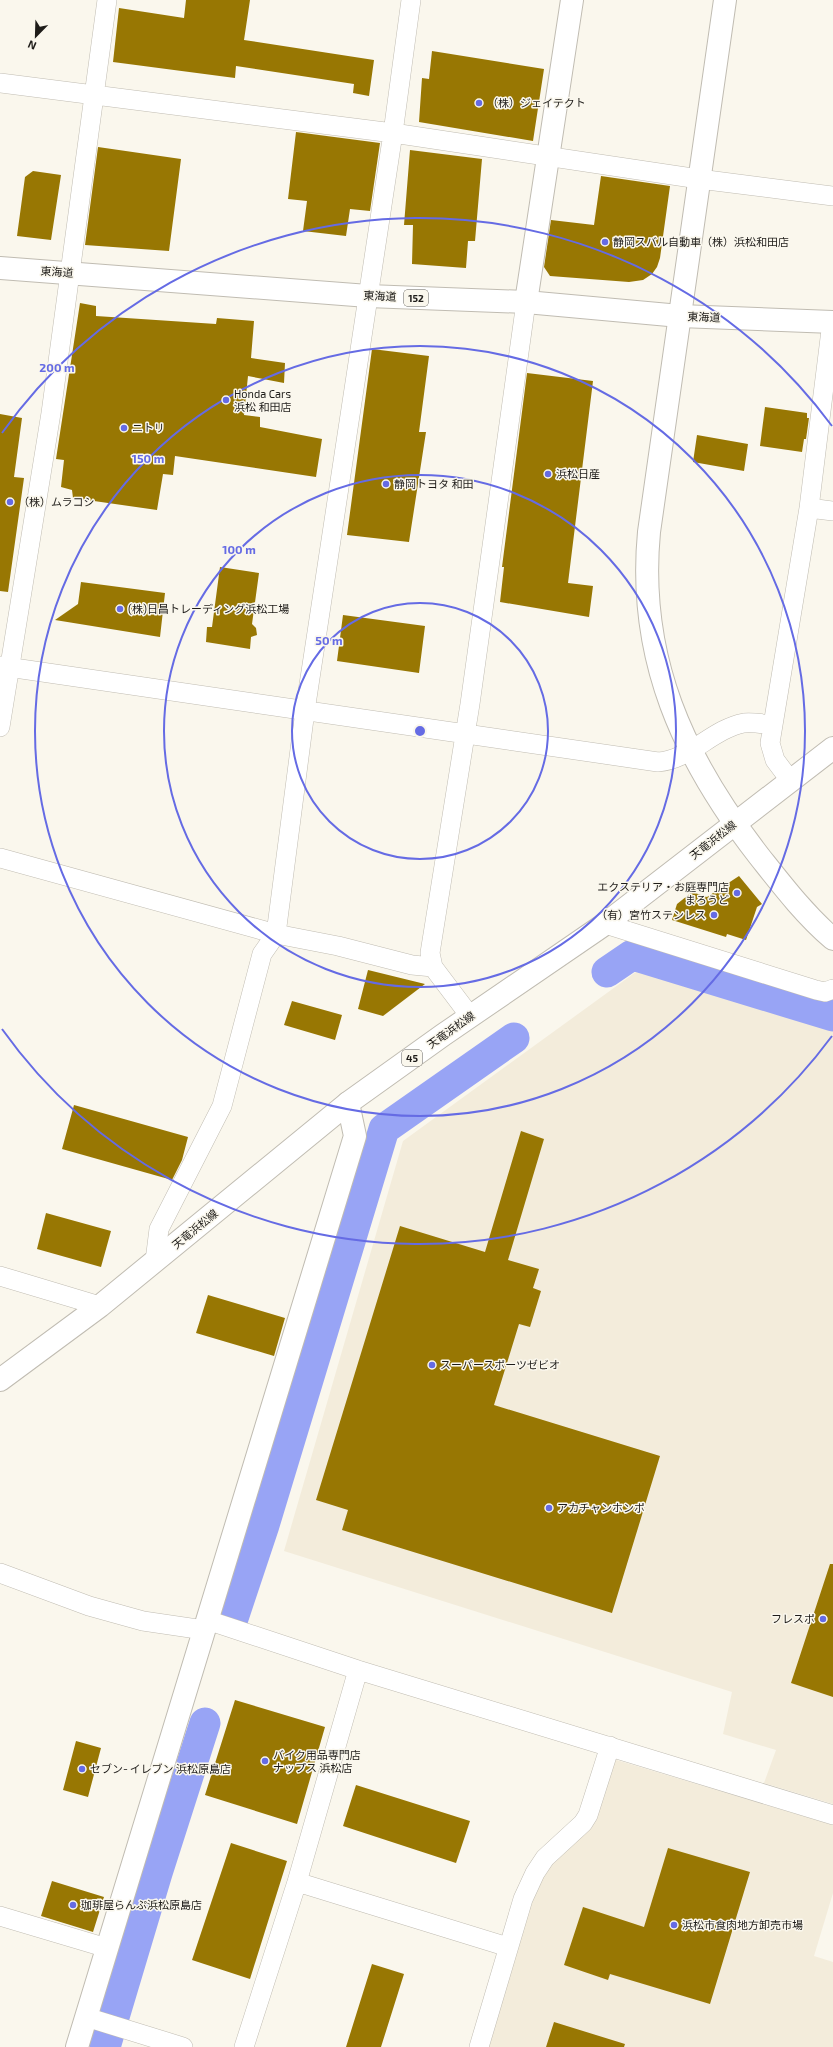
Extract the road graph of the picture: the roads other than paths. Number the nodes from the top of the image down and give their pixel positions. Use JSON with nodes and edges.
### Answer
{"nodes":[{"id":1,"x":107,"y":0,"type":"edge"},
{"id":2,"x":411,"y":0,"type":"edge"},
{"id":3,"x":572,"y":0,"type":"edge"},
{"id":4,"x":725,"y":0,"type":"edge"},
{"id":5,"x":0,"y":83,"type":"edge"},
{"id":6,"x":93,"y":95,"type":"junction"},
{"id":7,"x":394,"y":133,"type":"junction"},
{"id":8,"x":549,"y":156,"type":"junction"},
{"id":9,"x":699,"y":179,"type":"junction"},
{"id":10,"x":833,"y":196,"type":"edge"},
{"id":11,"x":0,"y":268,"type":"edge"},
{"id":12,"x":71,"y":273,"type":"junction"},
{"id":13,"x":368,"y":296,"type":"junction"},
{"id":14,"x":526,"y":302,"type":"junction"},
{"id":15,"x":680,"y":316,"type":"junction"},
{"id":16,"x":833,"y":320,"type":"edge"},
{"id":17,"x":809,"y":508,"type":"junction"},
{"id":18,"x":833,"y":511,"type":"edge"},
{"id":19,"x":4,"y":666,"type":"edge"},
{"id":20,"x":305,"y":711,"type":"junction"},
{"id":21,"x":772,"y":725,"type":"junction"},
{"id":22,"x":0,"y":727,"type":"edge"},
{"id":23,"x":464,"y":732,"type":"junction"},
{"id":24,"x":833,"y":748,"type":"edge"},
{"id":25,"x":690,"y":751,"type":"junction"},
{"id":26,"x":790,"y":780,"type":"junction"},
{"id":27,"x":734,"y":824,"type":"junction"},
{"id":28,"x":0,"y":858,"type":"edge"},
{"id":29,"x":605,"y":924,"type":"junction"},
{"id":30,"x":276,"y":934,"type":"junction"},
{"id":31,"x":833,"y":939,"type":"edge"},
{"id":32,"x":433,"y":967,"type":"junction"},
{"id":33,"x":833,"y":989,"type":"edge"},
{"id":34,"x":470,"y":1016,"type":"junction"},
{"id":35,"x":348,"y":1103,"type":"junction"},
{"id":36,"x":155,"y":1261,"type":"junction"},
{"id":37,"x":0,"y":1276,"type":"edge"},
{"id":38,"x":100,"y":1306,"type":"junction"},
{"id":39,"x":0,"y":1380,"type":"edge"},
{"id":40,"x":0,"y":1573,"type":"edge"},
{"id":41,"x":206,"y":1625,"type":"junction"},
{"id":42,"x":358,"y":1670,"type":"junction"},
{"id":43,"x":610,"y":1746,"type":"junction"},
{"id":44,"x":833,"y":1814,"type":"edge"},
{"id":45,"x":297,"y":1882,"type":"junction"},
{"id":46,"x":0,"y":1916,"type":"edge"},
{"id":47,"x":508,"y":1947,"type":"junction"},
{"id":48,"x":107,"y":1948,"type":"junction"},
{"id":49,"x":86,"y":2017,"type":"junction"},
{"id":50,"x":76,"y":2047,"type":"edge"},
{"id":51,"x":183,"y":2047,"type":"edge"},
{"id":52,"x":244,"y":2047,"type":"edge"},
{"id":53,"x":479,"y":2047,"type":"edge"}],
"edges":[{"from":1,"to":6,"type":"street"},
{"from":2,"to":7,"type":"street"},
{"from":3,"to":8,"type":"main road"},
{"from":4,"to":9,"type":"main road"},
{"from":5,"to":6,"type":"street"},
{"from":6,"to":7,"type":"street"},
{"from":6,"to":12,"type":"street"},
{"from":7,"to":8,"type":"street"},
{"from":7,"to":13,"type":"street"},
{"from":8,"to":9,"type":"street"},
{"from":8,"to":14,"type":"main road"},
{"from":9,"to":10,"type":"street"},
{"from":9,"to":15,"type":"main road"},
{"from":11,"to":12,"type":"main road","name":"東海道","number":"152"},
{"from":12,"to":13,"type":"main road","name":"東海道","number":"152"},
{"from":12,"to":19,"type":"street"},
{"from":13,"to":14,"type":"main road","name":"東海道","number":"152"},
{"from":13,"to":20,"type":"street"},
{"from":14,"to":15,"type":"main road","name":"東海道","number":"152"},
{"from":14,"to":23,"type":"street"},
{"from":15,"to":16,"type":"main road","name":"東海道","number":"152"},
{"from":15,"to":25,"type":"main road"},
{"from":16,"to":17,"type":"street"},
{"from":17,"to":18,"type":"street"},
{"from":17,"to":21,"type":"street"},
{"from":19,"to":20,"type":"street"},
{"from":19,"to":22,"type":"street"},
{"from":20,"to":23,"type":"street"},
{"from":20,"to":30,"type":"street"},
{"from":21,"to":25,"type":"street"},
{"from":21,"to":26,"type":"street"},
{"from":23,"to":25,"type":"street"},
{"from":23,"to":32,"type":"street"},
{"from":24,"to":26,"type":"main road","name":"天竜浜松線","number":"45"},
{"from":25,"to":27,"type":"main road"},
{"from":26,"to":27,"type":"main road","name":"天竜浜松線","number":"45"},
{"from":27,"to":29,"type":"main road","name":"天竜浜松線","number":"45"},
{"from":27,"to":31,"type":"main road"},
{"from":28,"to":30,"type":"street"},
{"from":29,"to":33,"type":"street"},
{"from":29,"to":34,"type":"main road","name":"天竜浜松線","number":"45"},
{"from":30,"to":32,"type":"street"},
{"from":30,"to":36,"type":"street"},
{"from":32,"to":34,"type":"street"},
{"from":34,"to":35,"type":"main road","name":"天竜浜松線","number":"45"},
{"from":35,"to":36,"type":"main road","name":"天竜浜松線","number":"45"},
{"from":35,"to":41,"type":"main road"},
{"from":36,"to":38,"type":"main road","name":"天竜浜松線","number":"45"},
{"from":37,"to":38,"type":"street"},
{"from":38,"to":39,"type":"main road","name":"天竜浜松線","number":"45"},
{"from":40,"to":41,"type":"street"},
{"from":41,"to":42,"type":"street"},
{"from":41,"to":48,"type":"main road"},
{"from":42,"to":43,"type":"street"},
{"from":42,"to":45,"type":"street"},
{"from":43,"to":44,"type":"street"},
{"from":43,"to":47,"type":"street"},
{"from":45,"to":47,"type":"street"},
{"from":45,"to":52,"type":"street"},
{"from":46,"to":48,"type":"street"},
{"from":47,"to":53,"type":"street"},
{"from":48,"to":49,"type":"main road"},
{"from":49,"to":50,"type":"main road"},
{"from":49,"to":51,"type":"street"}]}
